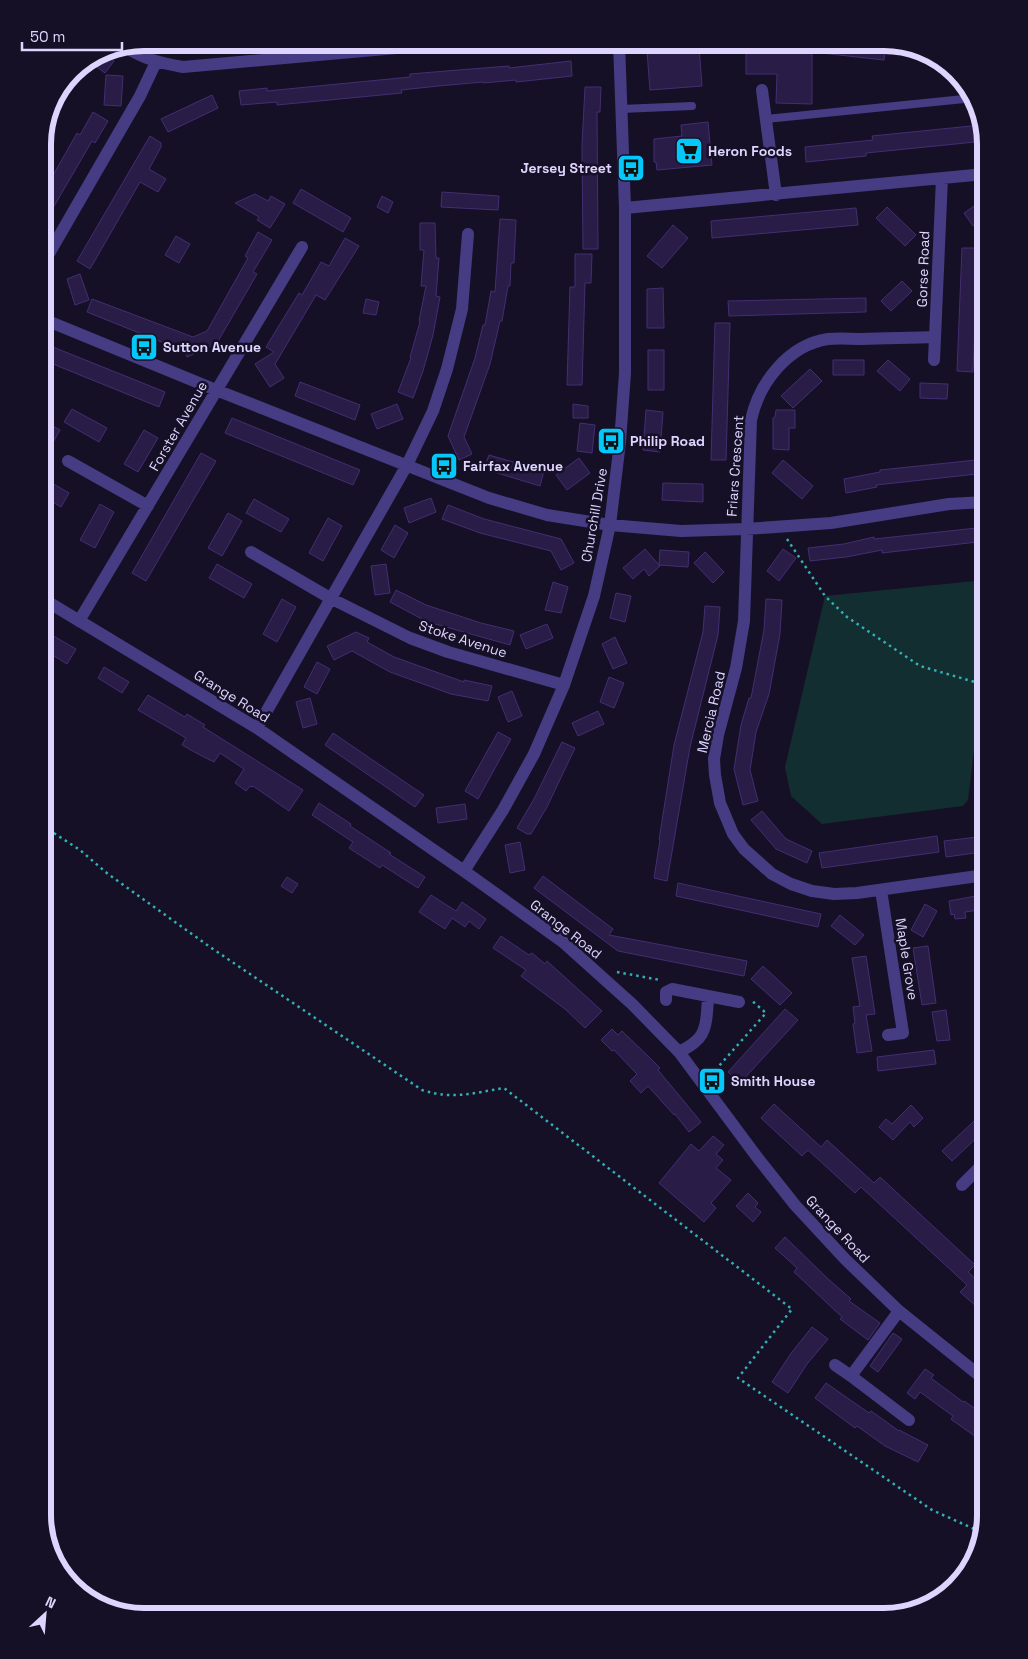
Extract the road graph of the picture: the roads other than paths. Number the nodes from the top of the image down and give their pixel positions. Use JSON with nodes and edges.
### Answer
{"nodes":[{"id":1,"x":350,"y":51,"type":"edge"},
{"id":2,"x":619,"y":51,"type":"edge"},
{"id":3,"x":133,"y":52,"type":"edge"},
{"id":4,"x":156,"y":62,"type":"junction"},
{"id":5,"x":762,"y":90,"type":"dead end"},
{"id":6,"x":965,"y":99,"type":"edge"},
{"id":7,"x":692,"y":106,"type":"dead end"},
{"id":8,"x":621,"y":109,"type":"junction"},
{"id":9,"x":766,"y":120,"type":"junction"},
{"id":10,"x":977,"y":175,"type":"edge"},
{"id":11,"x":942,"y":178,"type":"junction"},
{"id":12,"x":776,"y":195,"type":"junction"},
{"id":13,"x":625,"y":208,"type":"junction"},
{"id":14,"x":468,"y":234,"type":"dead end"},
{"id":15,"x":302,"y":247,"type":"dead end"},
{"id":16,"x":51,"y":250,"type":"edge"},
{"id":17,"x":51,"y":322,"type":"edge"},
{"id":18,"x":935,"y":337,"type":"junction"},
{"id":19,"x":934,"y":360,"type":"dead end"},
{"id":20,"x":216,"y":390,"type":"junction"},
{"id":21,"x":75,"y":461,"type":"dead end"},
{"id":22,"x":407,"y":465,"type":"junction"},
{"id":23,"x":977,"y":502,"type":"edge"},
{"id":24,"x":148,"y":506,"type":"junction"},
{"id":25,"x":610,"y":525,"type":"junction"},
{"id":26,"x":746,"y":529,"type":"junction"},
{"id":27,"x":251,"y":552,"type":"dead end"},
{"id":28,"x":330,"y":598,"type":"junction"},
{"id":29,"x":51,"y":604,"type":"edge"},
{"id":30,"x":79,"y":621,"type":"junction"},
{"id":31,"x":564,"y":685,"type":"junction"},
{"id":32,"x":257,"y":728,"type":"junction"},
{"id":33,"x":464,"y":871,"type":"junction"},
{"id":34,"x":977,"y":875,"type":"edge"},
{"id":35,"x":881,"y":890,"type":"junction"},
{"id":36,"x":708,"y":996,"type":"junction"},
{"id":37,"x":666,"y":1000,"type":"dead end"},
{"id":38,"x":739,"y":1002,"type":"dead end"},
{"id":39,"x":888,"y":1036,"type":"dead end"},
{"id":40,"x":679,"y":1052,"type":"junction"},
{"id":41,"x":977,"y":1171,"type":"edge"},
{"id":42,"x":962,"y":1185,"type":"dead end"},
{"id":43,"x":899,"y":1311,"type":"junction"},
{"id":44,"x":835,"y":1365,"type":"dead end"},
{"id":45,"x":977,"y":1373,"type":"edge"},
{"id":46,"x":851,"y":1376,"type":"junction"},
{"id":47,"x":909,"y":1420,"type":"dead end"}],
"edges":[{"from":1,"to":4,"type":"street"},
{"from":2,"to":8,"type":"street","name":"Churchill Drive"},
{"from":3,"to":4,"type":"street"},
{"from":4,"to":16,"type":"street"},
{"from":5,"to":9,"type":"street"},
{"from":6,"to":9,"type":"lane"},
{"from":7,"to":8,"type":"lane"},
{"from":8,"to":13,"type":"street","name":"Churchill Drive"},
{"from":9,"to":12,"type":"street"},
{"from":10,"to":11,"type":"street"},
{"from":11,"to":12,"type":"street"},
{"from":11,"to":18,"type":"street","name":"Gorse Road"},
{"from":12,"to":13,"type":"street"},
{"from":13,"to":25,"type":"street","name":"Churchill Drive"},
{"from":14,"to":22,"type":"street"},
{"from":15,"to":20,"type":"street","name":"Forster Avenue"},
{"from":17,"to":20,"type":"street"},
{"from":18,"to":19,"type":"street","name":"Gorse Road"},
{"from":18,"to":26,"type":"street","name":"Friars Crescent"},
{"from":20,"to":22,"type":"street"},
{"from":20,"to":24,"type":"street","name":"Forster Avenue"},
{"from":21,"to":24,"type":"street"},
{"from":22,"to":25,"type":"street"},
{"from":22,"to":28,"type":"street"},
{"from":23,"to":26,"type":"street"},
{"from":24,"to":30,"type":"street","name":"Forster Avenue"},
{"from":25,"to":26,"type":"street"},
{"from":25,"to":31,"type":"street","name":"Churchill Drive"},
{"from":26,"to":35,"type":"street","name":"Mercia Road"},
{"from":27,"to":28,"type":"street","name":"Stoke Avenue"},
{"from":28,"to":31,"type":"street","name":"Stoke Avenue"},
{"from":28,"to":32,"type":"street"},
{"from":29,"to":30,"type":"street","name":"Grange Road"},
{"from":30,"to":32,"type":"street","name":"Grange Road"},
{"from":31,"to":33,"type":"street","name":"Churchill Drive"},
{"from":32,"to":33,"type":"street","name":"Grange Road"},
{"from":33,"to":40,"type":"street","name":"Grange Road"},
{"from":34,"to":35,"type":"street","name":"Mercia Road"},
{"from":35,"to":39,"type":"street","name":"Maple Grove"},
{"from":36,"to":37,"type":"street"},
{"from":36,"to":38,"type":"street"},
{"from":36,"to":40,"type":"street"},
{"from":40,"to":43,"type":"street","name":"Grange Road"},
{"from":41,"to":42,"type":"street"},
{"from":43,"to":45,"type":"street","name":"Grange Road"},
{"from":43,"to":46,"type":"street"},
{"from":44,"to":46,"type":"street"},
{"from":46,"to":47,"type":"street"}]}
